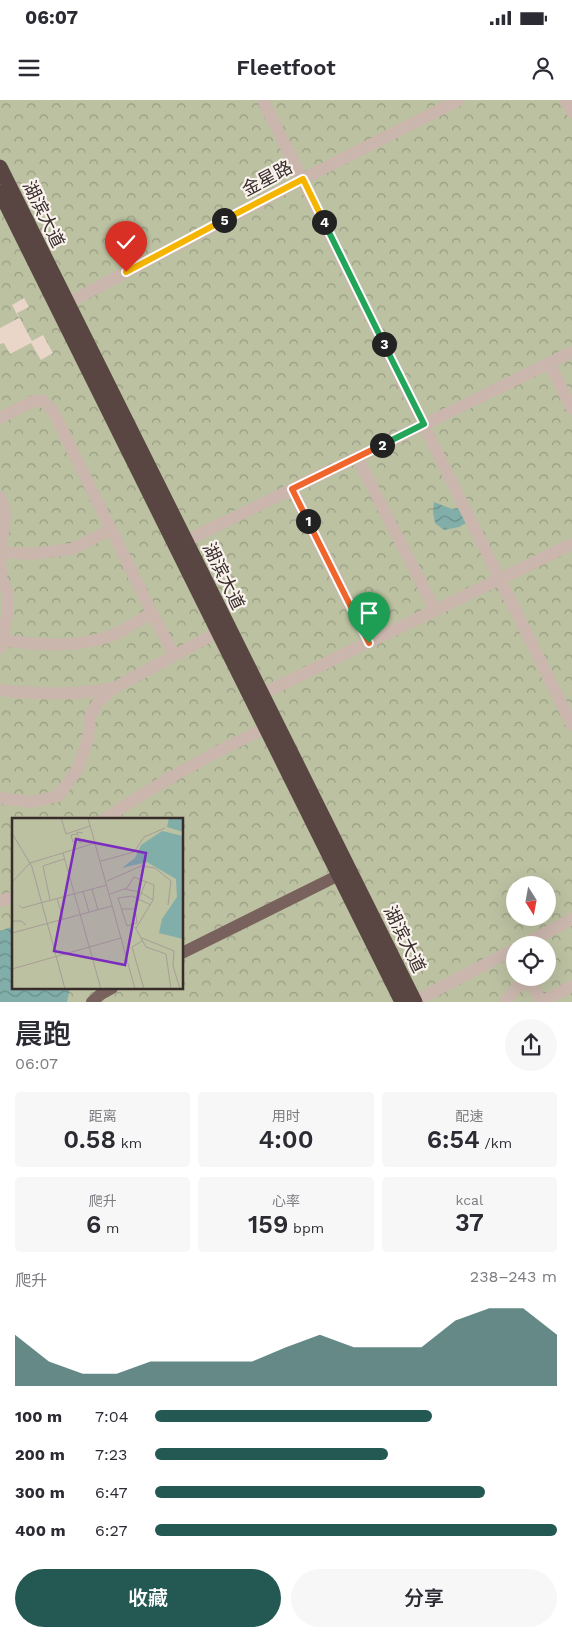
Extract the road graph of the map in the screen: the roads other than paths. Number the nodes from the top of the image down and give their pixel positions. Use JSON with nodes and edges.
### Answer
{"nodes":[{"id":1,"x":263,"y":100,"type":"edge"},
{"id":2,"x":459,"y":100,"type":"edge"},
{"id":3,"x":566,"y":100,"type":"edge"},
{"id":4,"x":572,"y":112,"type":"edge"},
{"id":5,"x":0,"y":167,"type":"edge"},
{"id":6,"x":303,"y":179,"type":"junction"},
{"id":7,"x":0,"y":192,"type":"edge"},
{"id":8,"x":68,"y":304,"type":"junction"},
{"id":9,"x":572,"y":352,"type":"edge"},
{"id":10,"x":549,"y":363,"type":"junction"},
{"id":11,"x":572,"y":408,"type":"edge"},
{"id":12,"x":16,"y":410,"type":"junction"},
{"id":13,"x":0,"y":412,"type":"edge"},
{"id":14,"x":0,"y":418,"type":"edge"},
{"id":15,"x":424,"y":424,"type":"junction"},
{"id":16,"x":357,"y":457,"type":"junction"},
{"id":17,"x":292,"y":489,"type":"junction"},
{"id":18,"x":0,"y":497,"type":"edge"},
{"id":19,"x":110,"y":530,"type":"junction"},
{"id":20,"x":186,"y":541,"type":"junction"},
{"id":21,"x":572,"y":544,"type":"edge"},
{"id":22,"x":0,"y":552,"type":"edge"},
{"id":23,"x":500,"y":579,"type":"junction"},
{"id":24,"x":435,"y":610,"type":"junction"},
{"id":25,"x":152,"y":612,"type":"junction"},
{"id":26,"x":218,"y":632,"type":"junction"},
{"id":27,"x":1,"y":643,"type":"edge"},
{"id":28,"x":369,"y":643,"type":"junction"},
{"id":29,"x":174,"y":655,"type":"junction"},
{"id":30,"x":114,"y":688,"type":"junction"},
{"id":31,"x":0,"y":690,"type":"edge"},
{"id":32,"x":262,"y":694,"type":"junction"},
{"id":33,"x":572,"y":725,"type":"edge"},
{"id":34,"x":266,"y":728,"type":"junction"},
{"id":35,"x":0,"y":798,"type":"edge"},
{"id":36,"x":108,"y":818,"type":"edge"},
{"id":37,"x":339,"y":875,"type":"junction"},
{"id":38,"x":12,"y":898,"type":"edge"},
{"id":39,"x":0,"y":902,"type":"edge"},
{"id":40,"x":572,"y":919,"type":"edge"},
{"id":41,"x":539,"y":936,"type":"edge"},
{"id":42,"x":184,"y":952,"type":"edge"},
{"id":43,"x":506,"y":954,"type":"edge"},
{"id":44,"x":572,"y":986,"type":"edge"},
{"id":45,"x":110,"y":989,"type":"edge"},
{"id":46,"x":92,"y":1002,"type":"edge"},
{"id":47,"x":411,"y":1002,"type":"edge"},
{"id":48,"x":505,"y":1002,"type":"edge"}],
"edges":[{"from":1,"to":6,"type":"street"},
{"from":2,"to":6,"type":"street","name":"金星路"},
{"from":3,"to":4,"type":"street"},
{"from":5,"to":8,"type":"highway","name":"湖滨大道"},
{"from":6,"to":8,"type":"street","name":"金星路"},
{"from":6,"to":15,"type":"street"},
{"from":7,"to":26,"type":"highway","name":"湖滨大道"},
{"from":8,"to":20,"type":"highway","name":"湖滨大道"},
{"from":9,"to":10,"type":"street"},
{"from":10,"to":11,"type":"street"},
{"from":10,"to":15,"type":"street"},
{"from":12,"to":13,"type":"street"},
{"from":12,"to":14,"type":"street"},
{"from":12,"to":19,"type":"street"},
{"from":15,"to":16,"type":"street"},
{"from":15,"to":23,"type":"street"},
{"from":16,"to":17,"type":"street"},
{"from":16,"to":24,"type":"street"},
{"from":17,"to":20,"type":"street"},
{"from":17,"to":28,"type":"street"},
{"from":18,"to":22,"type":"street"},
{"from":19,"to":22,"type":"street"},
{"from":19,"to":25,"type":"street"},
{"from":20,"to":32,"type":"highway","name":"湖滨大道"},
{"from":21,"to":23,"type":"street"},
{"from":22,"to":27,"type":"street"},
{"from":23,"to":24,"type":"street"},
{"from":23,"to":33,"type":"street"},
{"from":24,"to":28,"type":"street"},
{"from":25,"to":27,"type":"street"},
{"from":25,"to":29,"type":"street"},
{"from":26,"to":29,"type":"street"},
{"from":26,"to":34,"type":"highway","name":"湖滨大道"},
{"from":28,"to":32,"type":"street"},
{"from":29,"to":30,"type":"street"},
{"from":30,"to":31,"type":"street"},
{"from":30,"to":35,"type":"street"},
{"from":32,"to":47,"type":"highway","name":"湖滨大道"},
{"from":34,"to":36,"type":"street"},
{"from":34,"to":37,"type":"highway","name":"湖滨大道"},
{"from":37,"to":42,"type":"main road"},
{"from":37,"to":47,"type":"highway","name":"湖滨大道"},
{"from":38,"to":39,"type":"street"},
{"from":40,"to":41,"type":"street"},
{"from":43,"to":47,"type":"street"},
{"from":44,"to":48,"type":"street"},
{"from":45,"to":46,"type":"main road"}]}
